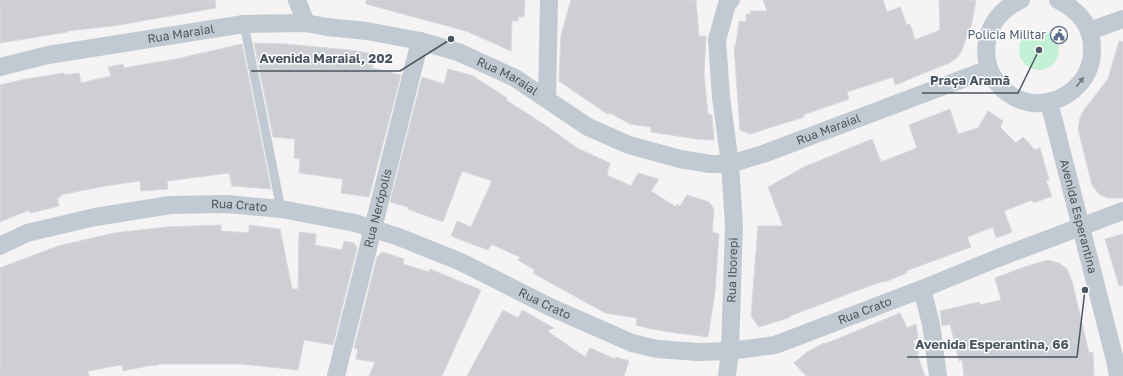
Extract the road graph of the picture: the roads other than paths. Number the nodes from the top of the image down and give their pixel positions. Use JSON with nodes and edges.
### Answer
{"nodes":[{"id":1,"x":297,"y":0,"type":"edge"},
{"id":2,"x":549,"y":0,"type":"edge"},
{"id":3,"x":731,"y":0,"type":"edge"},
{"id":4,"x":1058,"y":0,"type":"edge"},
{"id":5,"x":1014,"y":1,"type":"edge"},
{"id":6,"x":1123,"y":19,"type":"edge"},
{"id":7,"x":306,"y":23,"type":"junction"},
{"id":8,"x":244,"y":24,"type":"junction"},
{"id":9,"x":1089,"y":31,"type":"junction"},
{"id":10,"x":420,"y":41,"type":"junction"},
{"id":11,"x":0,"y":67,"type":"edge"},
{"id":12,"x":989,"y":69,"type":"junction"},
{"id":13,"x":547,"y":100,"type":"junction"},
{"id":14,"x":1049,"y":102,"type":"junction"},
{"id":15,"x":730,"y":164,"type":"junction"},
{"id":16,"x":281,"y":209,"type":"junction"},
{"id":17,"x":1123,"y":211,"type":"edge"},
{"id":18,"x":1082,"y":226,"type":"junction"},
{"id":19,"x":373,"y":229,"type":"junction"},
{"id":20,"x":0,"y":246,"type":"edge"},
{"id":21,"x":922,"y":289,"type":"junction"},
{"id":22,"x":730,"y":351,"type":"junction"},
{"id":23,"x":1119,"y":365,"type":"edge"},
{"id":24,"x":336,"y":376,"type":"edge"},
{"id":25,"x":727,"y":376,"type":"edge"},
{"id":26,"x":938,"y":376,"type":"edge"}],
"edges":[{"from":1,"to":7,"type":"street"},
{"from":2,"to":13,"type":"street"},
{"from":3,"to":15,"type":"street","name":"Rua Iborepi"},
{"from":4,"to":9,"type":"street"},
{"from":5,"to":12,"type":"street"},
{"from":6,"to":9,"type":"street"},
{"from":7,"to":8,"type":"street","name":"Rua Maraial"},
{"from":7,"to":10,"type":"street","name":"Rua Maraial"},
{"from":8,"to":11,"type":"street","name":"Rua Maraial"},
{"from":8,"to":16,"type":"lane"},
{"from":14,"to":9,"type":"street","one_way":true},
{"from":10,"to":13,"type":"street","name":"Rua Maraial"},
{"from":10,"to":19,"type":"street","name":"Rua Nerópolis"},
{"from":12,"to":14,"type":"street"},
{"from":12,"to":15,"type":"street","name":"Rua Maraial"},
{"from":13,"to":15,"type":"street","name":"Rua Maraial"},
{"from":14,"to":18,"type":"street","name":"Avenida Esperantina"},
{"from":15,"to":22,"type":"street","name":"Rua Iborepi"},
{"from":16,"to":19,"type":"street","name":"Rua Crato"},
{"from":16,"to":20,"type":"street","name":"Rua Crato"},
{"from":17,"to":18,"type":"street","name":"Rua Crato"},
{"from":18,"to":21,"type":"street","name":"Rua Crato"},
{"from":18,"to":23,"type":"street","name":"Avenida Esperantina"},
{"from":19,"to":22,"type":"street","name":"Rua Crato"},
{"from":19,"to":24,"type":"street","name":"Rua Nerópolis"},
{"from":21,"to":22,"type":"street","name":"Rua Crato"},
{"from":21,"to":26,"type":"street"},
{"from":22,"to":25,"type":"street","name":"Rua Iborepi"}]}
